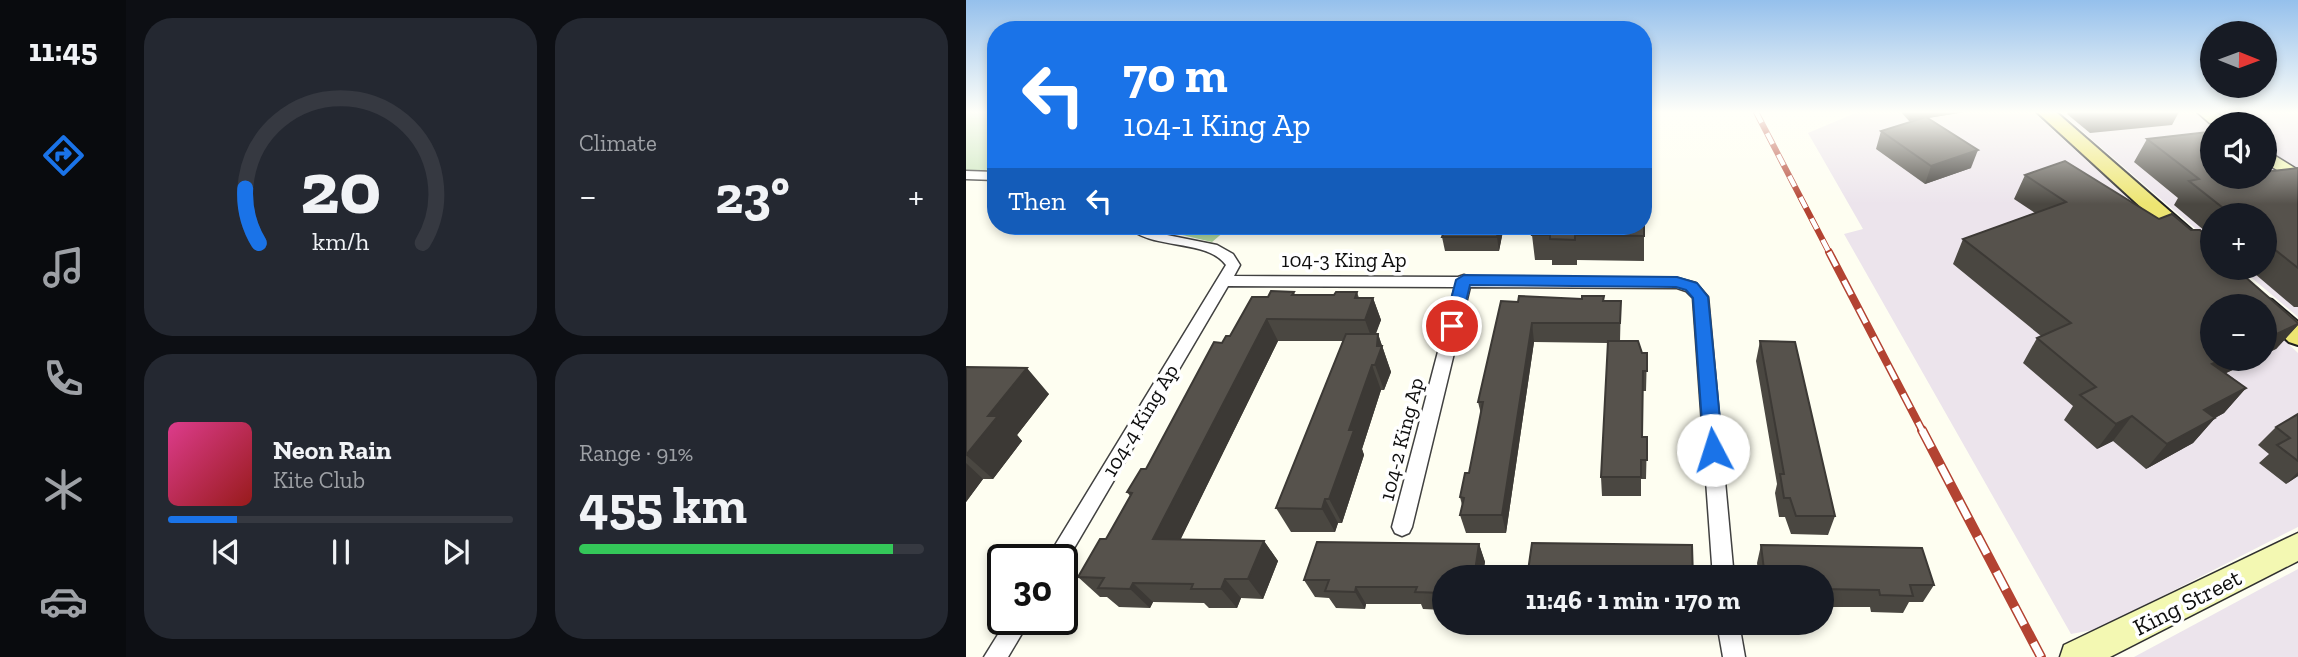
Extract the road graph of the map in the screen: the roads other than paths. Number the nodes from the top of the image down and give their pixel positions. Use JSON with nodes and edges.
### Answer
{"nodes":[{"id":1,"x":2080,"y":143,"type":"edge"},
{"id":2,"x":2277,"y":163,"type":"edge"},
{"id":3,"x":987,"y":173,"type":"edge"},
{"id":4,"x":966,"y":175,"type":"edge"},
{"id":5,"x":2298,"y":178,"type":"edge"},
{"id":6,"x":1154,"y":235,"type":"edge"},
{"id":7,"x":1464,"y":280,"type":"junction"},
{"id":8,"x":1224,"y":281,"type":"junction"},
{"id":9,"x":2240,"y":284,"type":"edge"},
{"id":10,"x":2295,"y":331,"type":"edge"},
{"id":11,"x":1402,"y":527,"type":"dead end"},
{"id":12,"x":1066,"y":544,"type":"edge"},
{"id":13,"x":2298,"y":546,"type":"edge"},
{"id":14,"x":1723,"y":565,"type":"edge"},
{"id":15,"x":1009,"y":635,"type":"edge"},
{"id":16,"x":1730,"y":635,"type":"edge"},
{"id":17,"x":995,"y":657,"type":"edge"},
{"id":18,"x":1734,"y":657,"type":"edge"},
{"id":19,"x":2076,"y":657,"type":"edge"}],
"edges":[{"from":1,"to":9,"type":"main road"},
{"from":2,"to":5,"type":"street"},
{"from":3,"to":4,"type":"street"},
{"from":6,"to":8,"type":"street"},
{"from":7,"to":8,"type":"street","name":"104-3 King Ap"},
{"from":7,"to":11,"type":"street","name":"104-2 King Ap"},
{"from":7,"to":14,"type":"street","name":"104-3 King Ap"},
{"from":8,"to":12,"type":"street","name":"104-4 King Ap"},
{"from":9,"to":10,"type":"main road"},
{"from":13,"to":19,"type":"street","name":"King Street"},
{"from":15,"to":17,"type":"street"},
{"from":16,"to":18,"type":"street"}]}
